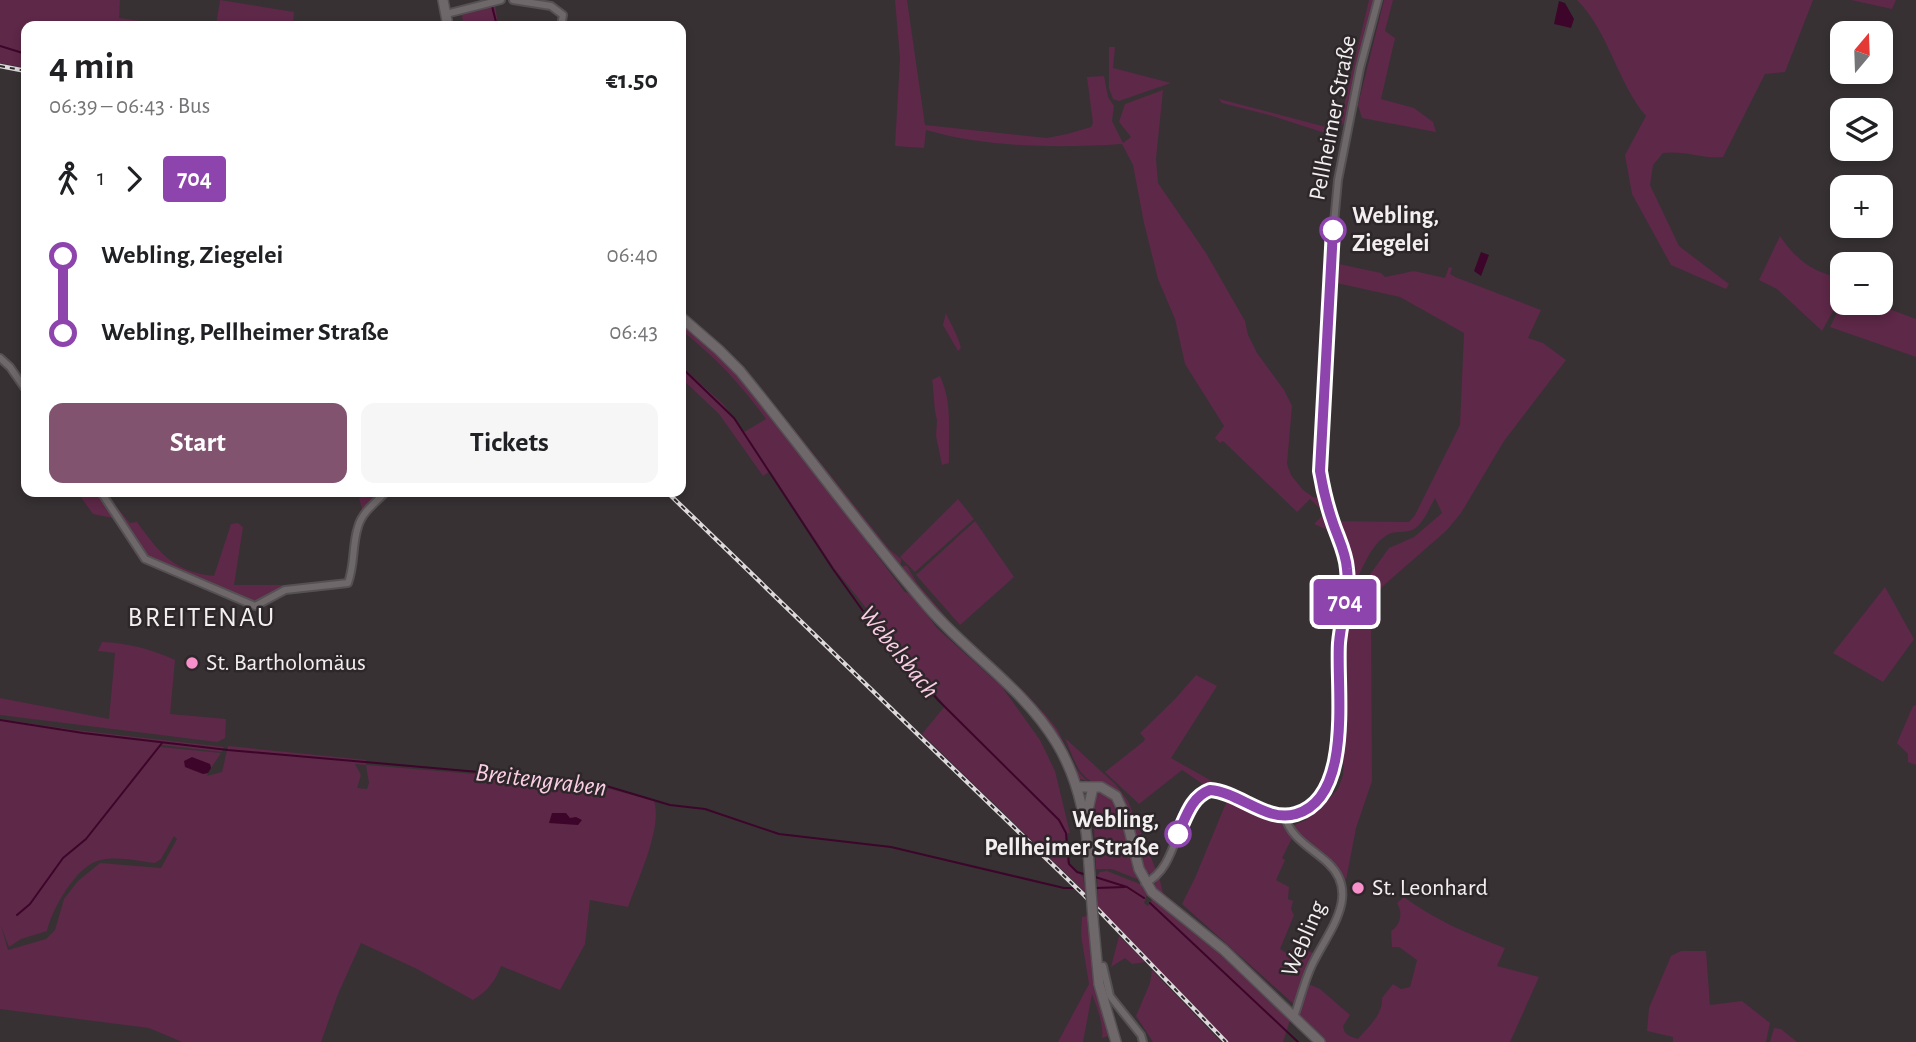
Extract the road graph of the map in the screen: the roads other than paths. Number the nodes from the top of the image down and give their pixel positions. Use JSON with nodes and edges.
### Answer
{"nodes":[{"id":1,"x":443,"y":0,"type":"edge"},
{"id":2,"x":501,"y":0,"type":"edge"},
{"id":3,"x":513,"y":0,"type":"edge"},
{"id":4,"x":1378,"y":0,"type":"edge"},
{"id":5,"x":446,"y":14,"type":"junction"},
{"id":6,"x":447,"y":21,"type":"edge"},
{"id":7,"x":562,"y":21,"type":"edge"},
{"id":8,"x":686,"y":321,"type":"edge"},
{"id":9,"x":0,"y":358,"type":"edge"},
{"id":10,"x":21,"y":383,"type":"edge"},
{"id":11,"x":105,"y":497,"type":"edge"},
{"id":12,"x":381,"y":497,"type":"edge"},
{"id":13,"x":1077,"y":787,"type":"junction"},
{"id":14,"x":1093,"y":787,"type":"junction"},
{"id":15,"x":1284,"y":816,"type":"junction"},
{"id":16,"x":1086,"y":823,"type":"junction"},
{"id":17,"x":1146,"y":883,"type":"junction"},
{"id":18,"x":1099,"y":964,"type":"junction"},
{"id":19,"x":1294,"y":1017,"type":"junction"},
{"id":20,"x":1116,"y":1042,"type":"edge"},
{"id":21,"x":1143,"y":1042,"type":"edge"},
{"id":22,"x":1320,"y":1042,"type":"edge"}],
"edges":[{"from":1,"to":5,"type":"main road"},
{"from":2,"to":5,"type":"street"},
{"from":3,"to":7,"type":"street"},
{"from":4,"to":15,"type":"street","name":"Pellheimer Straße"},
{"from":5,"to":6,"type":"main road"},
{"from":8,"to":13,"type":"main road"},
{"from":9,"to":10,"type":"street"},
{"from":11,"to":12,"type":"street"},
{"from":13,"to":14,"type":"main road"},
{"from":13,"to":16,"type":"main road"},
{"from":14,"to":16,"type":"main road"},
{"from":14,"to":17,"type":"main road"},
{"from":15,"to":17,"type":"street"},
{"from":15,"to":19,"type":"street","name":"Webling"},
{"from":16,"to":18,"type":"main road","bridge":true},
{"from":17,"to":19,"type":"main road"},
{"from":18,"to":20,"type":"main road"},
{"from":18,"to":21,"type":"street"},
{"from":19,"to":22,"type":"main road"}]}
